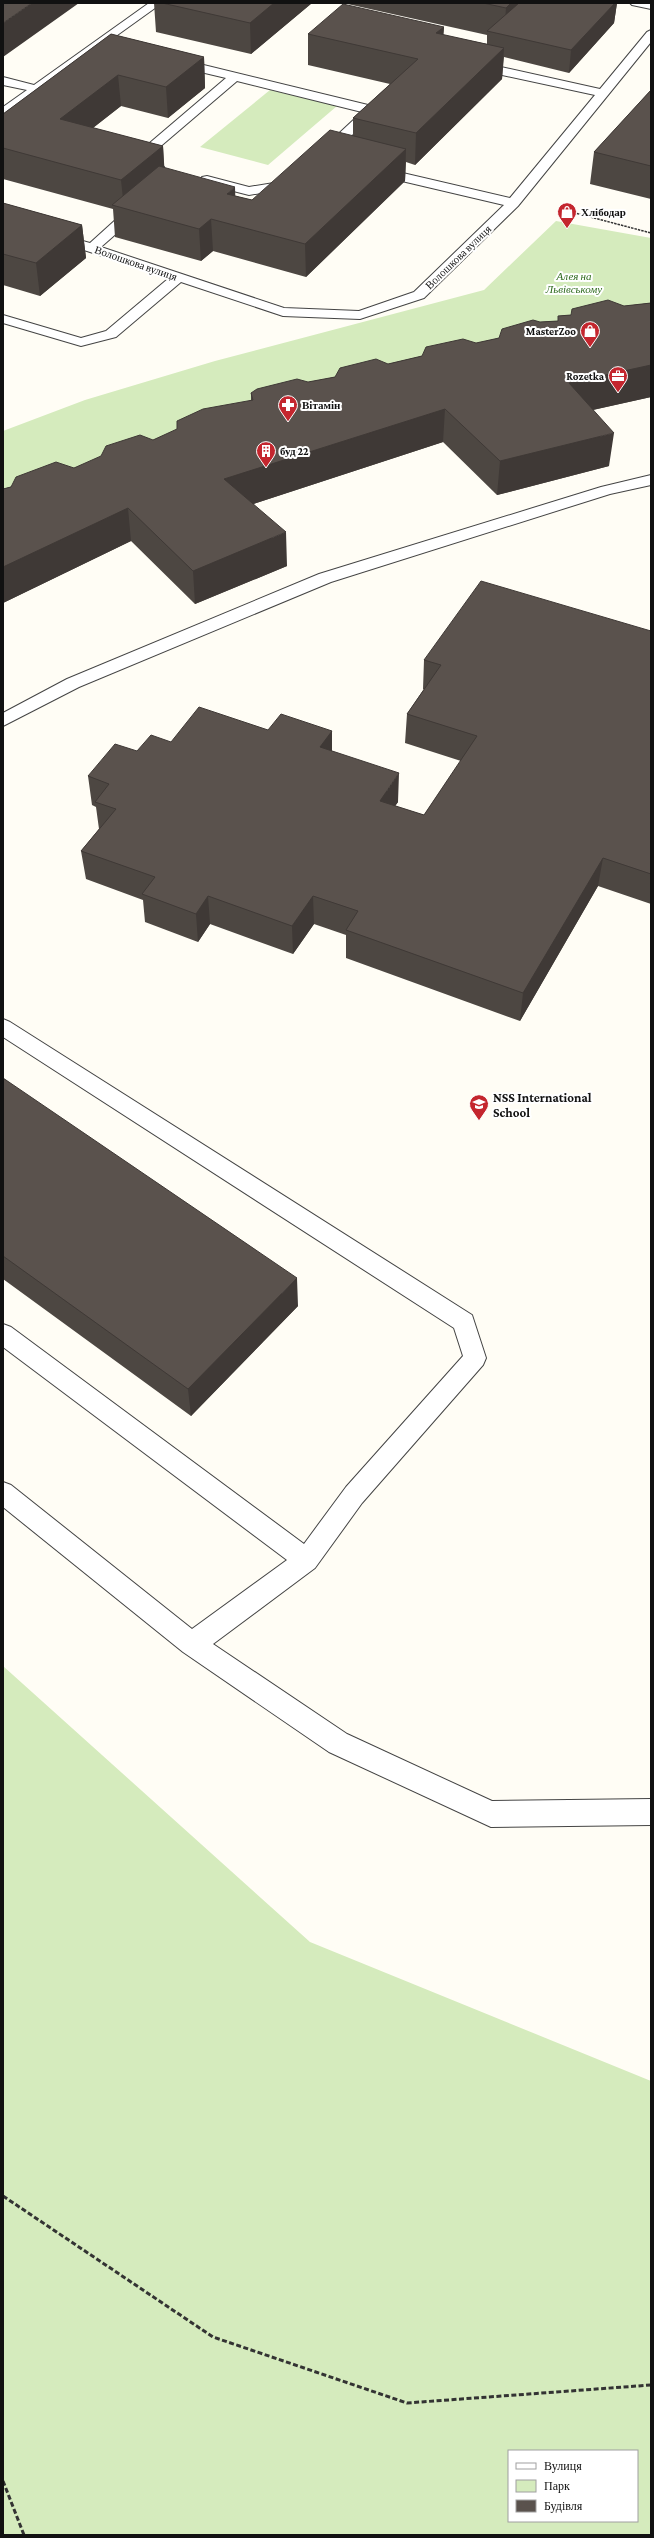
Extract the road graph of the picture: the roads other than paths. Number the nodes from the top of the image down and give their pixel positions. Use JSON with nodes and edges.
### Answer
{"nodes":[{"id":1,"x":156,"y":3,"type":"edge"},
{"id":2,"x":636,"y":3,"type":"edge"},
{"id":3,"x":651,"y":6,"type":"edge"},
{"id":4,"x":651,"y":34,"type":"edge"},
{"id":5,"x":100,"y":44,"type":"junction"},
{"id":6,"x":115,"y":47,"type":"edge"},
{"id":7,"x":160,"y":58,"type":"edge"},
{"id":8,"x":459,"y":62,"type":"edge"},
{"id":9,"x":234,"y":77,"type":"junction"},
{"id":10,"x":3,"y":81,"type":"edge"},
{"id":11,"x":36,"y":89,"type":"junction"},
{"id":12,"x":602,"y":92,"type":"junction"},
{"id":13,"x":3,"y":113,"type":"edge"},
{"id":14,"x":337,"y":161,"type":"edge"},
{"id":15,"x":367,"y":168,"type":"edge"},
{"id":16,"x":172,"y":171,"type":"edge"},
{"id":17,"x":304,"y":173,"type":"edge"},
{"id":18,"x":192,"y":176,"type":"edge"},
{"id":19,"x":149,"y":198,"type":"edge"},
{"id":20,"x":515,"y":201,"type":"junction"},
{"id":21,"x":3,"y":223,"type":"edge"},
{"id":22,"x":92,"y":248,"type":"junction"},
{"id":23,"x":179,"y":277,"type":"junction"},
{"id":24,"x":3,"y":318,"type":"edge"},
{"id":25,"x":651,"y":480,"type":"edge"},
{"id":26,"x":3,"y":720,"type":"edge"},
{"id":27,"x":3,"y":1027,"type":"edge"},
{"id":28,"x":3,"y":1334,"type":"edge"},
{"id":29,"x":3,"y":1493,"type":"edge"},
{"id":30,"x":306,"y":1560,"type":"junction"},
{"id":31,"x":192,"y":1644,"type":"junction"},
{"id":32,"x":651,"y":1812,"type":"edge"}],
"edges":[{"from":1,"to":5,"type":"street"},
{"from":2,"to":3,"type":"street"},
{"from":4,"to":12,"type":"street","name":"Волошкова вулиця"},
{"from":5,"to":6,"type":"street"},
{"from":5,"to":11,"type":"street"},
{"from":7,"to":9,"type":"street"},
{"from":8,"to":12,"type":"street"},
{"from":9,"to":14,"type":"street"},
{"from":9,"to":16,"type":"street"},
{"from":10,"to":11,"type":"street"},
{"from":11,"to":13,"type":"street"},
{"from":12,"to":20,"type":"street","name":"Волошкова вулиця"},
{"from":15,"to":20,"type":"street"},
{"from":17,"to":18,"type":"street"},
{"from":19,"to":22,"type":"street"},
{"from":20,"to":23,"type":"street","name":"Волошкова вулиця"},
{"from":21,"to":22,"type":"street","name":"Волошкова вулиця"},
{"from":22,"to":23,"type":"street","name":"Волошкова вулиця"},
{"from":23,"to":24,"type":"street"},
{"from":25,"to":26,"type":"street"},
{"from":27,"to":30,"type":"street"},
{"from":28,"to":30,"type":"street"},
{"from":29,"to":31,"type":"street"},
{"from":30,"to":31,"type":"street"},
{"from":31,"to":32,"type":"street"}]}
